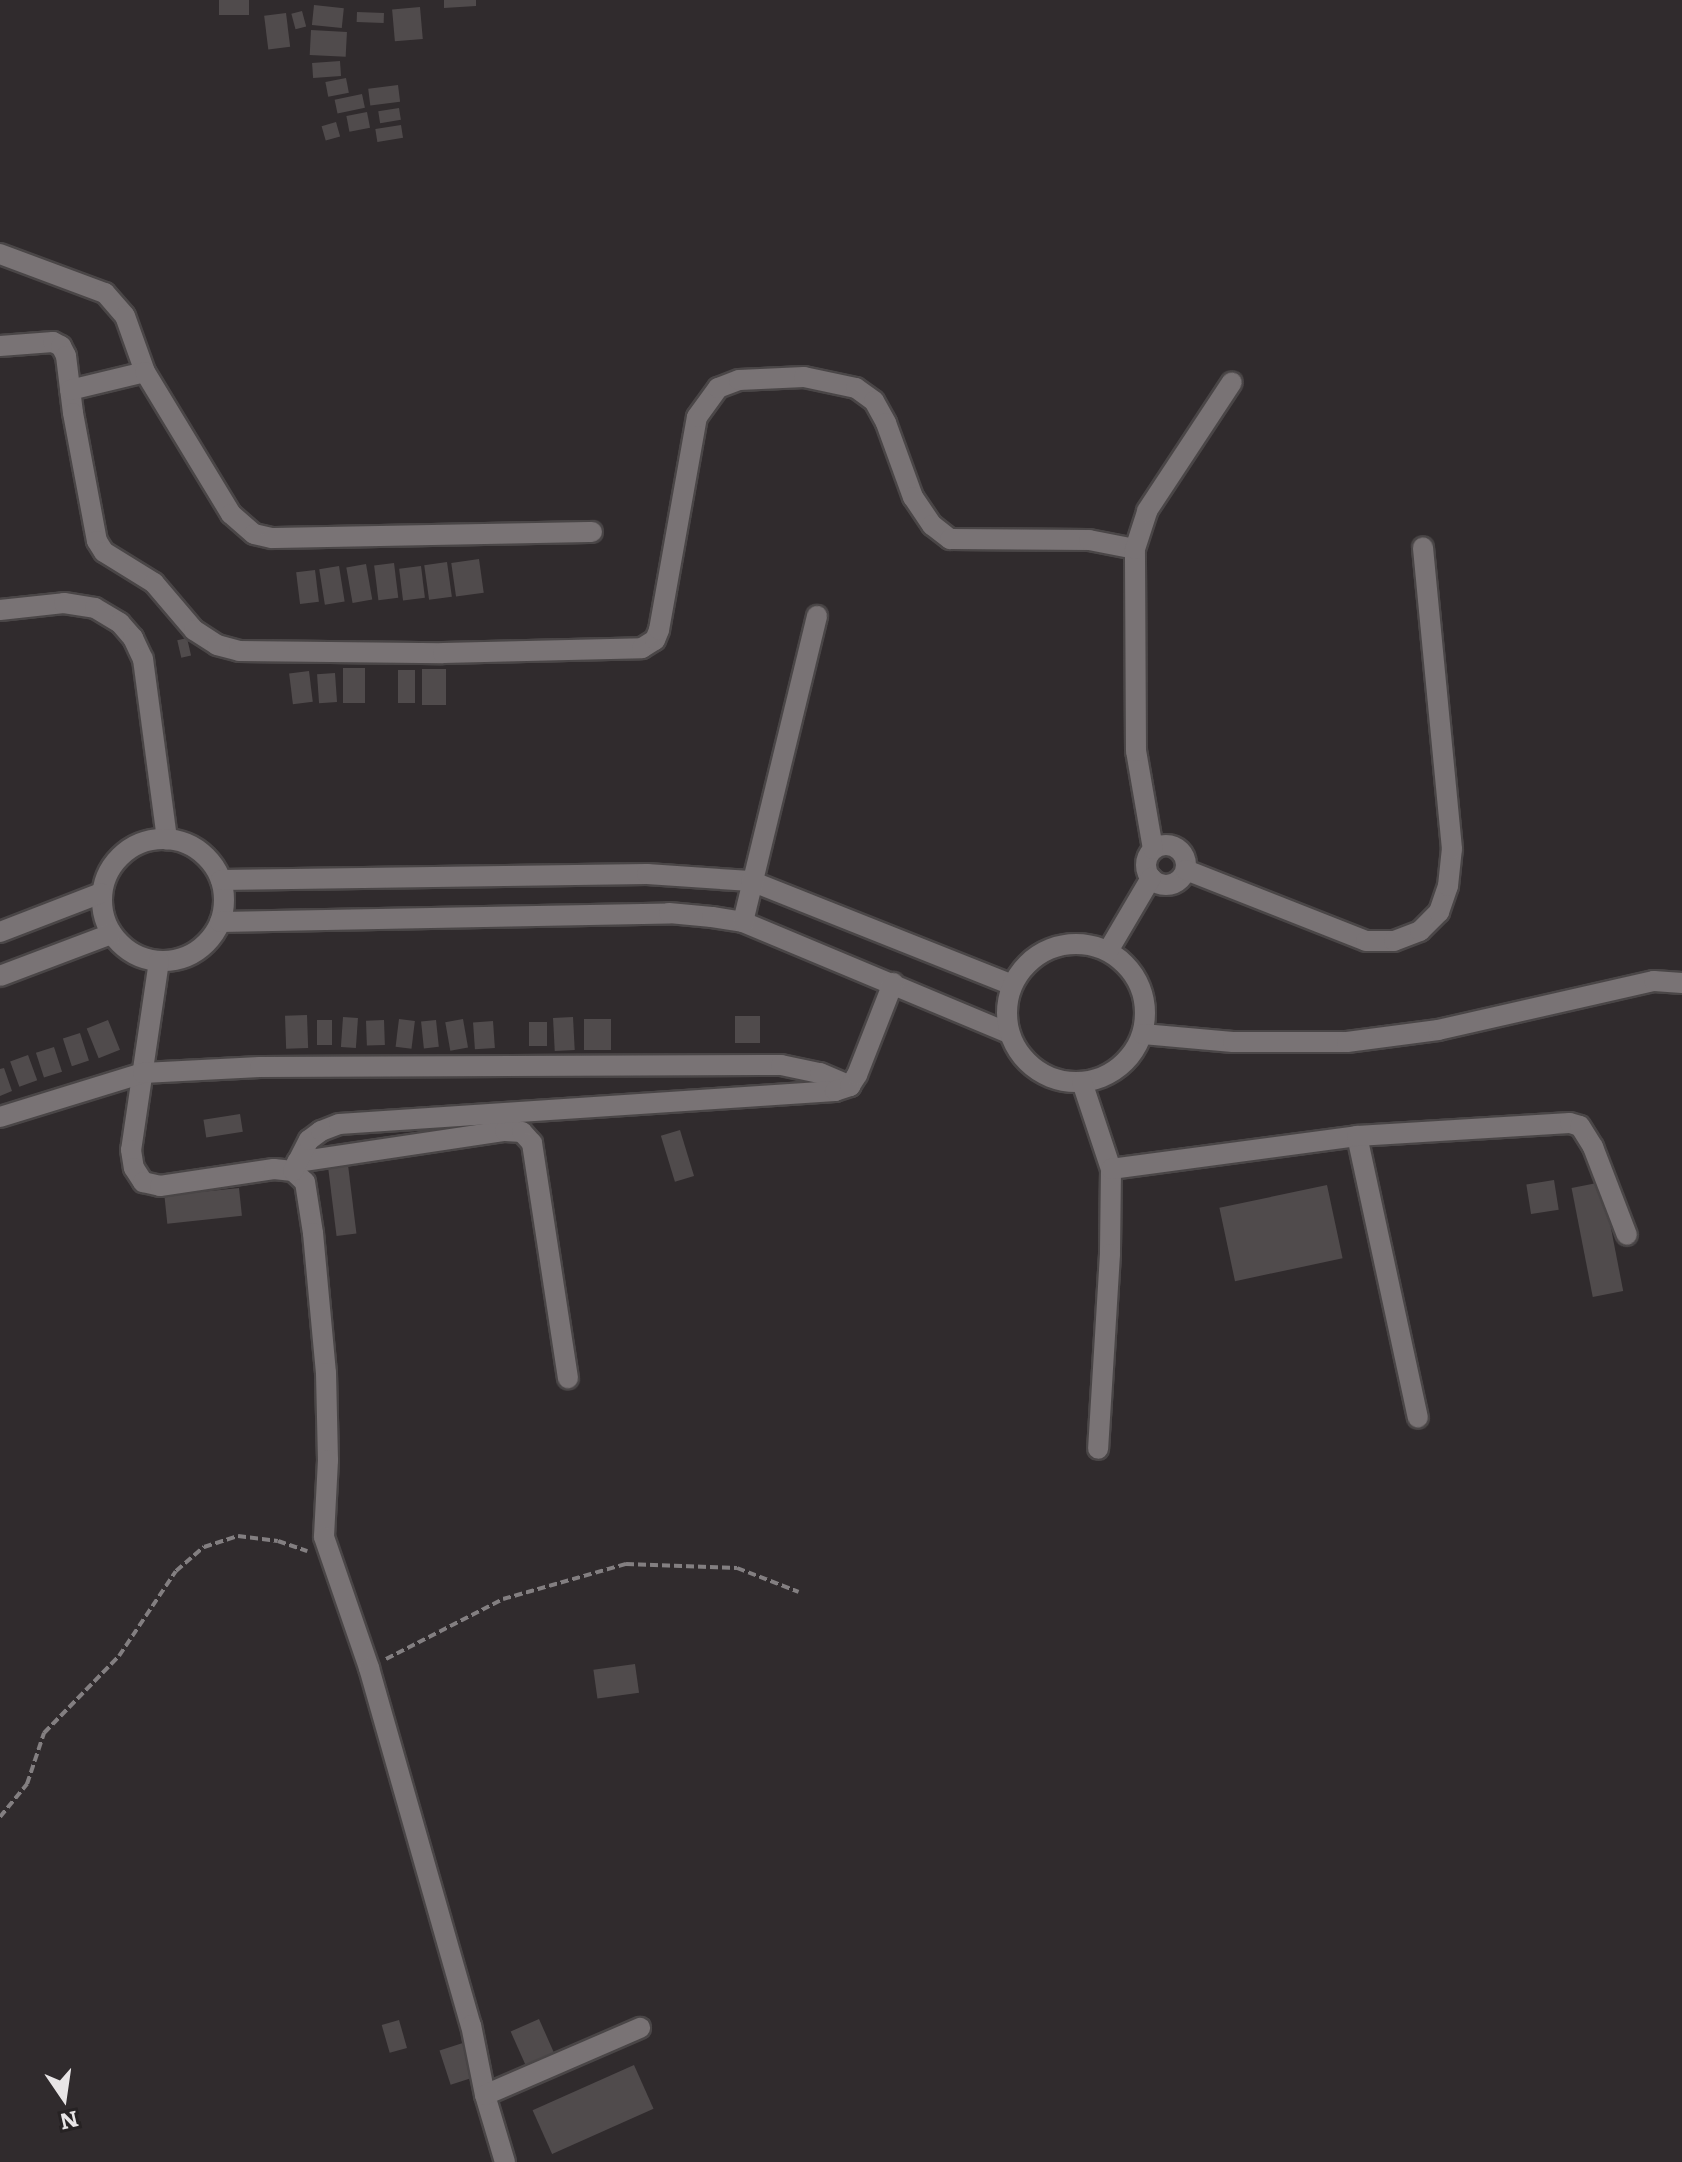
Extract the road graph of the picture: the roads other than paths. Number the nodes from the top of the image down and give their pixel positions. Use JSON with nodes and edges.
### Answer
{"nodes":[{"id":1,"x":0,"y":254,"type":"edge"},
{"id":2,"x":0,"y":346,"type":"edge"},
{"id":3,"x":145,"y":372,"type":"junction"},
{"id":4,"x":1232,"y":382,"type":"dead end"},
{"id":5,"x":70,"y":390,"type":"junction"},
{"id":6,"x":592,"y":532,"type":"dead end"},
{"id":7,"x":1423,"y":547,"type":"dead end"},
{"id":8,"x":1135,"y":549,"type":"junction"},
{"id":9,"x":0,"y":610,"type":"edge"},
{"id":10,"x":817,"y":616,"type":"dead end"},
{"id":11,"x":167,"y":839,"type":"junction"},
{"id":12,"x":1153,"y":849,"type":"junction"},
{"id":13,"x":1186,"y":870,"type":"junction"},
{"id":14,"x":1151,"y":878,"type":"junction"},
{"id":15,"x":221,"y":880,"type":"junction"},
{"id":16,"x":751,"y":881,"type":"junction"},
{"id":17,"x":101,"y":893,"type":"junction"},
{"id":18,"x":220,"y":922,"type":"junction"},
{"id":19,"x":743,"y":922,"type":"junction"},
{"id":20,"x":0,"y":932,"type":"edge"},
{"id":21,"x":111,"y":934,"type":"junction"},
{"id":22,"x":1108,"y":951,"type":"junction"},
{"id":23,"x":159,"y":961,"type":"junction"},
{"id":24,"x":0,"y":976,"type":"edge"},
{"id":25,"x":893,"y":983,"type":"junction"},
{"id":26,"x":1682,"y":983,"type":"edge"},
{"id":27,"x":1012,"y":985,"type":"junction"},
{"id":28,"x":1009,"y":1033,"type":"junction"},
{"id":29,"x":1143,"y":1034,"type":"junction"},
{"id":30,"x":143,"y":1073,"type":"junction"},
{"id":31,"x":1082,"y":1082,"type":"junction"},
{"id":32,"x":850,"y":1086,"type":"junction"},
{"id":33,"x":0,"y":1117,"type":"edge"},
{"id":34,"x":1357,"y":1136,"type":"junction"},
{"id":35,"x":295,"y":1166,"type":"junction"},
{"id":36,"x":1111,"y":1169,"type":"junction"},
{"id":37,"x":1627,"y":1235,"type":"dead end"},
{"id":38,"x":568,"y":1378,"type":"dead end"},
{"id":39,"x":1418,"y":1417,"type":"dead end"},
{"id":40,"x":1098,"y":1449,"type":"dead end"},
{"id":41,"x":640,"y":2028,"type":"dead end"},
{"id":42,"x":485,"y":2095,"type":"junction"},
{"id":43,"x":505,"y":2162,"type":"edge"}],
"edges":[{"from":1,"to":3,"type":"street"},
{"from":2,"to":5,"type":"street"},
{"from":3,"to":5,"type":"street"},
{"from":3,"to":6,"type":"street"},
{"from":4,"to":8,"type":"street"},
{"from":5,"to":8,"type":"street"},
{"from":7,"to":13,"type":"street"},
{"from":8,"to":12,"type":"street"},
{"from":9,"to":11,"type":"street"},
{"from":10,"to":16,"type":"street"},
{"from":11,"to":15,"type":"street"},
{"from":11,"to":17,"type":"street"},
{"from":12,"to":13,"type":"street"},
{"from":12,"to":14,"type":"street"},
{"from":13,"to":14,"type":"street"},
{"from":14,"to":22,"type":"street"},
{"from":15,"to":16,"type":"street"},
{"from":15,"to":18,"type":"street"},
{"from":16,"to":19,"type":"street"},
{"from":16,"to":27,"type":"street"},
{"from":17,"to":20,"type":"street"},
{"from":17,"to":21,"type":"street"},
{"from":18,"to":19,"type":"street"},
{"from":18,"to":23,"type":"street"},
{"from":19,"to":25,"type":"street"},
{"from":21,"to":23,"type":"street"},
{"from":21,"to":24,"type":"street"},
{"from":22,"to":27,"type":"street"},
{"from":22,"to":29,"type":"street"},
{"from":23,"to":30,"type":"street"},
{"from":25,"to":28,"type":"street"},
{"from":25,"to":32,"type":"street"},
{"from":26,"to":29,"type":"street"},
{"from":27,"to":28,"type":"street"},
{"from":28,"to":31,"type":"street"},
{"from":29,"to":31,"type":"street"},
{"from":30,"to":32,"type":"street"},
{"from":30,"to":33,"type":"street"},
{"from":30,"to":35,"type":"street"},
{"from":31,"to":36,"type":"street"},
{"from":32,"to":35,"type":"street"},
{"from":34,"to":36,"type":"street"},
{"from":34,"to":37,"type":"street"},
{"from":34,"to":39,"type":"street"},
{"from":35,"to":38,"type":"street"},
{"from":35,"to":42,"type":"street"},
{"from":36,"to":40,"type":"street"},
{"from":41,"to":42,"type":"street"},
{"from":42,"to":43,"type":"street"}]}
